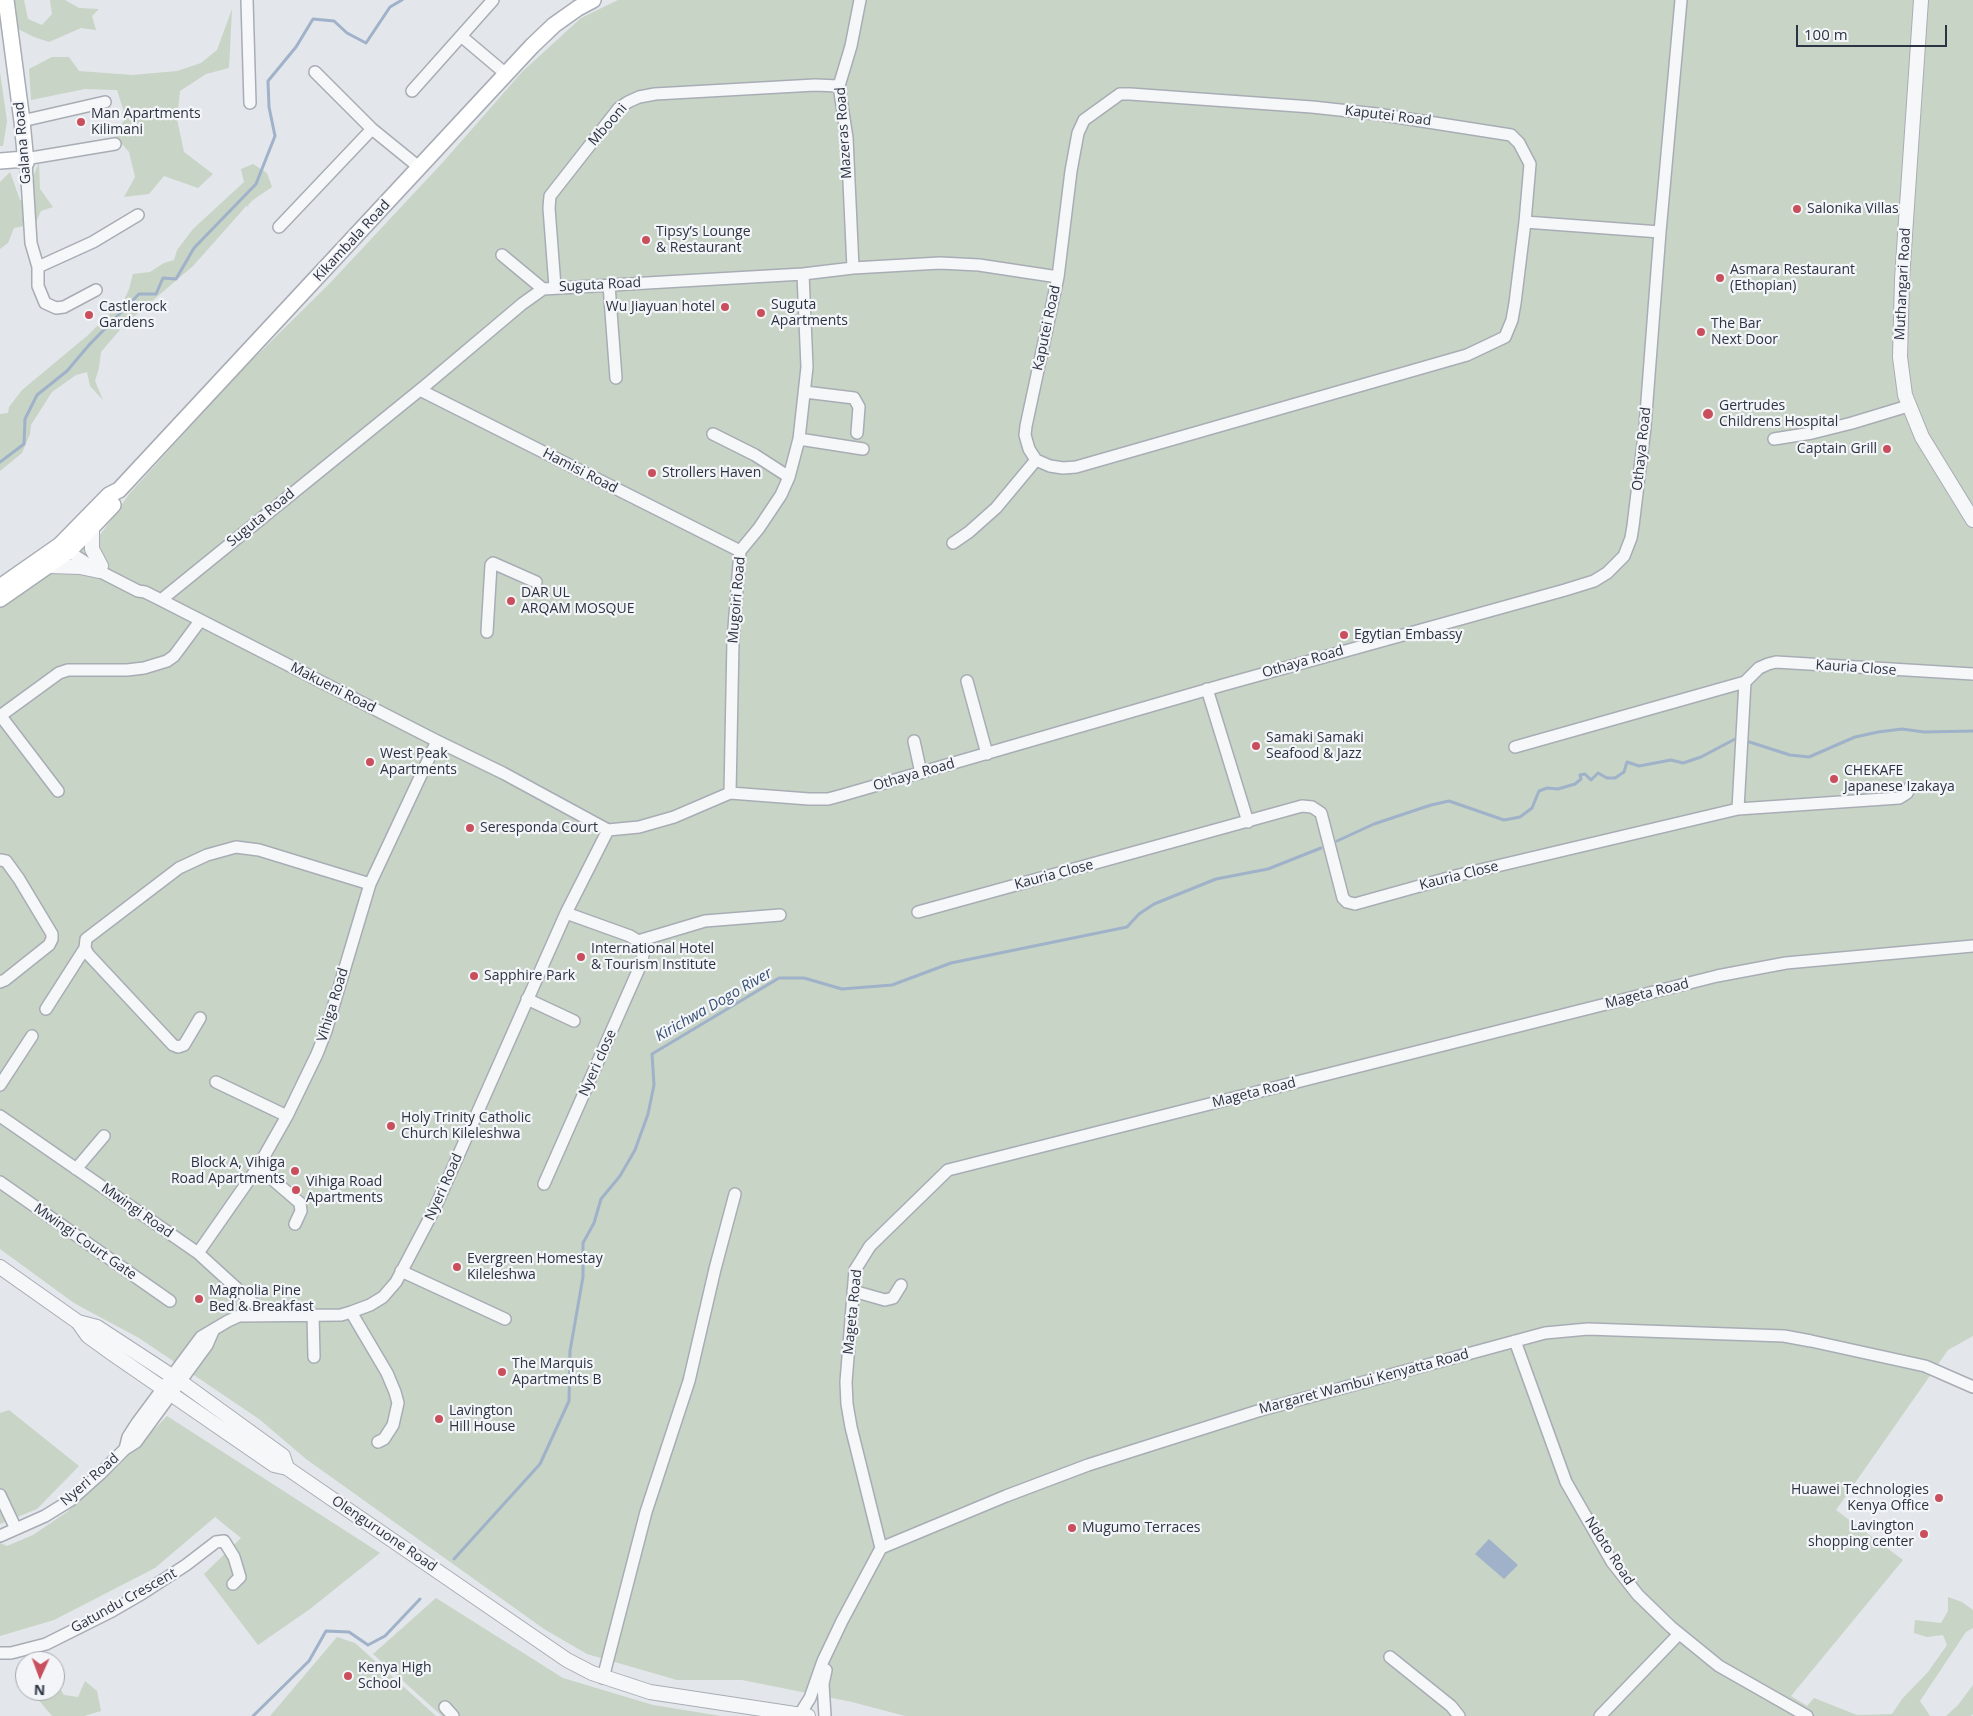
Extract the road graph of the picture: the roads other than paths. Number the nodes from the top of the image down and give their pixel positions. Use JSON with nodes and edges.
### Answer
{"nodes":[{"id":1,"x":6,"y":0,"type":"edge"},
{"id":2,"x":247,"y":0,"type":"edge"},
{"id":3,"x":493,"y":0,"type":"edge"},
{"id":4,"x":592,"y":0,"type":"edge"},
{"id":5,"x":860,"y":0,"type":"edge"},
{"id":6,"x":1681,"y":0,"type":"edge"},
{"id":7,"x":1921,"y":0,"type":"edge"},
{"id":8,"x":461,"y":36,"type":"junction"},
{"id":9,"x":315,"y":72,"type":"dead end"},
{"id":10,"x":506,"y":74,"type":"junction"},
{"id":11,"x":839,"y":86,"type":"junction"},
{"id":12,"x":412,"y":91,"type":"dead end"},
{"id":13,"x":105,"y":102,"type":"dead end"},
{"id":14,"x":250,"y":103,"type":"dead end"},
{"id":15,"x":22,"y":121,"type":"junction"},
{"id":16,"x":372,"y":129,"type":"junction"},
{"id":17,"x":115,"y":144,"type":"dead end"},
{"id":18,"x":26,"y":160,"type":"junction"},
{"id":19,"x":0,"y":161,"type":"edge"},
{"id":20,"x":420,"y":168,"type":"junction"},
{"id":21,"x":138,"y":215,"type":"dead end"},
{"id":22,"x":1525,"y":222,"type":"junction"},
{"id":23,"x":279,"y":226,"type":"dead end"},
{"id":24,"x":1660,"y":232,"type":"junction"},
{"id":25,"x":502,"y":255,"type":"dead end"},
{"id":26,"x":38,"y":267,"type":"junction"},
{"id":27,"x":853,"y":268,"type":"junction"},
{"id":28,"x":803,"y":274,"type":"junction"},
{"id":29,"x":1058,"y":277,"type":"junction"},
{"id":30,"x":609,"y":285,"type":"junction"},
{"id":31,"x":549,"y":288,"type":"junction"},
{"id":32,"x":96,"y":290,"type":"dead end"},
{"id":33,"x":616,"y":378,"type":"dead end"},
{"id":34,"x":420,"y":390,"type":"junction"},
{"id":35,"x":805,"y":392,"type":"junction"},
{"id":36,"x":1908,"y":406,"type":"junction"},
{"id":37,"x":857,"y":433,"type":"dead end"},
{"id":38,"x":713,"y":434,"type":"dead end"},
{"id":39,"x":798,"y":439,"type":"junction"},
{"id":40,"x":1774,"y":439,"type":"dead end"},
{"id":41,"x":863,"y":449,"type":"dead end"},
{"id":42,"x":1036,"y":460,"type":"junction"},
{"id":43,"x":790,"y":477,"type":"junction"},
{"id":44,"x":119,"y":490,"type":"junction"},
{"id":45,"x":1973,"y":520,"type":"edge"},
{"id":46,"x":92,"y":528,"type":"junction"},
{"id":47,"x":953,"y":542,"type":"dead end"},
{"id":48,"x":67,"y":545,"type":"junction"},
{"id":49,"x":740,"y":551,"type":"junction"},
{"id":50,"x":50,"y":566,"type":"junction"},
{"id":51,"x":100,"y":568,"type":"junction"},
{"id":52,"x":536,"y":582,"type":"dead end"},
{"id":53,"x":0,"y":587,"type":"edge"},
{"id":54,"x":0,"y":599,"type":"edge"},
{"id":55,"x":161,"y":600,"type":"junction"},
{"id":56,"x":200,"y":621,"type":"junction"},
{"id":57,"x":487,"y":632,"type":"dead end"},
{"id":58,"x":1973,"y":674,"type":"edge"},
{"id":59,"x":967,"y":681,"type":"dead end"},
{"id":60,"x":1745,"y":682,"type":"junction"},
{"id":61,"x":1207,"y":689,"type":"junction"},
{"id":62,"x":0,"y":716,"type":"edge"},
{"id":63,"x":437,"y":741,"type":"junction"},
{"id":64,"x":914,"y":741,"type":"dead end"},
{"id":65,"x":1515,"y":747,"type":"dead end"},
{"id":66,"x":987,"y":754,"type":"junction"},
{"id":67,"x":921,"y":773,"type":"junction"},
{"id":68,"x":1910,"y":787,"type":"dead end"},
{"id":69,"x":58,"y":791,"type":"dead end"},
{"id":70,"x":730,"y":793,"type":"junction"},
{"id":71,"x":1738,"y":809,"type":"junction"},
{"id":72,"x":1248,"y":822,"type":"junction"},
{"id":73,"x":608,"y":830,"type":"junction"},
{"id":74,"x":0,"y":860,"type":"edge"},
{"id":75,"x":370,"y":884,"type":"junction"},
{"id":76,"x":918,"y":912,"type":"dead end"},
{"id":77,"x":566,"y":913,"type":"junction"},
{"id":78,"x":780,"y":915,"type":"dead end"},
{"id":79,"x":638,"y":941,"type":"junction"},
{"id":80,"x":1973,"y":946,"type":"edge"},
{"id":81,"x":85,"y":948,"type":"junction"},
{"id":82,"x":0,"y":982,"type":"edge"},
{"id":83,"x":528,"y":999,"type":"junction"},
{"id":84,"x":46,"y":1009,"type":"dead end"},
{"id":85,"x":200,"y":1018,"type":"dead end"},
{"id":86,"x":574,"y":1021,"type":"dead end"},
{"id":87,"x":32,"y":1036,"type":"dead end"},
{"id":88,"x":216,"y":1082,"type":"dead end"},
{"id":89,"x":0,"y":1086,"type":"edge"},
{"id":90,"x":0,"y":1116,"type":"edge"},
{"id":91,"x":287,"y":1116,"type":"junction"},
{"id":92,"x":104,"y":1136,"type":"dead end"},
{"id":93,"x":258,"y":1167,"type":"junction"},
{"id":94,"x":76,"y":1169,"type":"junction"},
{"id":95,"x":0,"y":1182,"type":"edge"},
{"id":96,"x":544,"y":1184,"type":"dead end"},
{"id":97,"x":734,"y":1194,"type":"dead end"},
{"id":98,"x":294,"y":1224,"type":"dead end"},
{"id":99,"x":198,"y":1253,"type":"junction"},
{"id":100,"x":0,"y":1267,"type":"edge"},
{"id":101,"x":402,"y":1272,"type":"junction"},
{"id":102,"x":901,"y":1286,"type":"dead end"},
{"id":103,"x":853,"y":1291,"type":"junction"},
{"id":104,"x":170,"y":1302,"type":"dead end"},
{"id":105,"x":352,"y":1312,"type":"junction"},
{"id":106,"x":266,"y":1315,"type":"junction"},
{"id":107,"x":313,"y":1315,"type":"junction"},
{"id":108,"x":505,"y":1319,"type":"dead end"},
{"id":109,"x":78,"y":1322,"type":"junction"},
{"id":110,"x":1515,"y":1341,"type":"junction"},
{"id":111,"x":314,"y":1357,"type":"dead end"},
{"id":112,"x":176,"y":1379,"type":"junction"},
{"id":113,"x":1973,"y":1387,"type":"edge"},
{"id":114,"x":168,"y":1391,"type":"junction"},
{"id":115,"x":378,"y":1442,"type":"dead end"},
{"id":116,"x":287,"y":1468,"type":"junction"},
{"id":117,"x":0,"y":1494,"type":"edge"},
{"id":118,"x":16,"y":1529,"type":"junction"},
{"id":119,"x":0,"y":1536,"type":"edge"},
{"id":120,"x":881,"y":1548,"type":"junction"},
{"id":121,"x":233,"y":1584,"type":"dead end"},
{"id":122,"x":1679,"y":1634,"type":"junction"},
{"id":123,"x":830,"y":1649,"type":"junction"},
{"id":124,"x":0,"y":1653,"type":"edge"},
{"id":125,"x":1390,"y":1657,"type":"dead end"},
{"id":126,"x":603,"y":1678,"type":"junction"},
{"id":127,"x":804,"y":1715,"type":"edge"},
{"id":128,"x":825,"y":1716,"type":"edge"},
{"id":129,"x":1459,"y":1716,"type":"edge"},
{"id":130,"x":1600,"y":1716,"type":"edge"},
{"id":131,"x":1807,"y":1716,"type":"edge"}],
"edges":[{"from":1,"to":15,"type":"main road","name":"Galana Road"},
{"from":2,"to":14,"type":"street"},
{"from":3,"to":8,"type":"street"},
{"from":4,"to":10,"type":"main road","name":"Kikambala Road"},
{"from":5,"to":11,"type":"street","name":"Mazeras Road"},
{"from":6,"to":24,"type":"street","name":"Othaya Road"},
{"from":7,"to":36,"type":"street","name":"Muthangari Road"},
{"from":8,"to":10,"type":"street"},
{"from":8,"to":12,"type":"street"},
{"from":9,"to":16,"type":"street"},
{"from":10,"to":20,"type":"main road","name":"Kikambala Road"},
{"from":11,"to":27,"type":"street","name":"Mazeras Road"},
{"from":11,"to":31,"type":"street","name":"Mbooni"},
{"from":13,"to":15,"type":"street"},
{"from":15,"to":18,"type":"main road","name":"Galana Road"},
{"from":16,"to":20,"type":"street"},
{"from":16,"to":23,"type":"street"},
{"from":17,"to":18,"type":"street"},
{"from":18,"to":19,"type":"main road"},
{"from":18,"to":26,"type":"street","name":"Galana Road"},
{"from":20,"to":44,"type":"main road","name":"Kikambala Road"},
{"from":21,"to":26,"type":"street"},
{"from":22,"to":24,"type":"street"},
{"from":22,"to":29,"type":"street","name":"Kaputei Road"},
{"from":22,"to":42,"type":"street","name":"Kaputei Road"},
{"from":24,"to":61,"type":"street","name":"Othaya Road"},
{"from":25,"to":31,"type":"street"},
{"from":26,"to":32,"type":"street","name":"Galana Road"},
{"from":27,"to":28,"type":"street","name":"Suguta Road"},
{"from":27,"to":29,"type":"street","name":"Suguta Road"},
{"from":28,"to":30,"type":"street","name":"Suguta Road"},
{"from":28,"to":35,"type":"street","name":"Mugoiri Road"},
{"from":29,"to":42,"type":"street","name":"Kaputei Road"},
{"from":30,"to":31,"type":"street","name":"Suguta Road"},
{"from":30,"to":33,"type":"street"},
{"from":31,"to":34,"type":"street","name":"Suguta Road"},
{"from":34,"to":49,"type":"street","name":"Hamisi Road"},
{"from":34,"to":55,"type":"street","name":"Suguta Road"},
{"from":35,"to":37,"type":"street"},
{"from":35,"to":39,"type":"street","name":"Mugoiri Road"},
{"from":36,"to":40,"type":"street"},
{"from":36,"to":45,"type":"street","name":"Muthangari Road"},
{"from":38,"to":43,"type":"street"},
{"from":39,"to":41,"type":"street"},
{"from":39,"to":43,"type":"street","name":"Mugoiri Road"},
{"from":42,"to":47,"type":"street"},
{"from":43,"to":49,"type":"street","name":"Mugoiri Road"},
{"from":44,"to":46,"type":"main road"},
{"from":44,"to":48,"type":"main road"},
{"from":46,"to":48,"type":"main road"},
{"from":46,"to":51,"type":"street"},
{"from":48,"to":50,"type":"main road"},
{"from":48,"to":51,"type":"street","name":"Makueni Road"},
{"from":48,"to":53,"type":"main road"},
{"from":49,"to":70,"type":"street","name":"Mugoiri Road"},
{"from":50,"to":51,"type":"street"},
{"from":50,"to":54,"type":"main road"},
{"from":51,"to":55,"type":"street","name":"Makueni Road"},
{"from":52,"to":57,"type":"street"},
{"from":55,"to":56,"type":"street","name":"Makueni Road"},
{"from":56,"to":62,"type":"street"},
{"from":56,"to":63,"type":"street","name":"Makueni Road"},
{"from":58,"to":60,"type":"street","name":"Kauria Close"},
{"from":59,"to":66,"type":"street"},
{"from":60,"to":65,"type":"street","name":"Kauria Close"},
{"from":60,"to":71,"type":"street"},
{"from":61,"to":66,"type":"street","name":"Othaya Road"},
{"from":61,"to":72,"type":"street"},
{"from":62,"to":69,"type":"street"},
{"from":63,"to":73,"type":"street","name":"Makueni Road"},
{"from":63,"to":75,"type":"street","name":"Vihiga Road"},
{"from":64,"to":67,"type":"street"},
{"from":66,"to":67,"type":"street","name":"Othaya Road"},
{"from":67,"to":70,"type":"street","name":"Othaya Road"},
{"from":68,"to":71,"type":"street","name":"Kauria Close"},
{"from":70,"to":73,"type":"street","name":"Othaya Road"},
{"from":71,"to":72,"type":"street","name":"Kauria Close"},
{"from":72,"to":76,"type":"street","name":"Kauria Close"},
{"from":73,"to":77,"type":"street","name":"Nyeri Road"},
{"from":74,"to":82,"type":"street"},
{"from":75,"to":81,"type":"street"},
{"from":75,"to":91,"type":"street","name":"Vihiga Road"},
{"from":77,"to":79,"type":"street"},
{"from":77,"to":83,"type":"street","name":"Nyeri Road"},
{"from":78,"to":79,"type":"street"},
{"from":79,"to":96,"type":"street","name":"Nyeri close"},
{"from":80,"to":103,"type":"street","name":"Mageta Road"},
{"from":81,"to":84,"type":"street"},
{"from":81,"to":85,"type":"street"},
{"from":83,"to":86,"type":"street"},
{"from":83,"to":101,"type":"street","name":"Nyeri Road"},
{"from":87,"to":89,"type":"street"},
{"from":88,"to":91,"type":"street"},
{"from":90,"to":94,"type":"street","name":"Mwingi Road"},
{"from":91,"to":93,"type":"street","name":"Vihiga Road"},
{"from":92,"to":94,"type":"street"},
{"from":93,"to":98,"type":"street"},
{"from":93,"to":99,"type":"street","name":"Vihiga Road"},
{"from":94,"to":99,"type":"street","name":"Mwingi Road"},
{"from":95,"to":104,"type":"street","name":"Mwingi Court Gate"},
{"from":97,"to":126,"type":"street"},
{"from":99,"to":106,"type":"street","name":"Mwingi Road"},
{"from":100,"to":109,"type":"street","name":"Olenguruone Road"},
{"from":101,"to":105,"type":"street","name":"Nyeri Road"},
{"from":101,"to":108,"type":"street"},
{"from":102,"to":103,"type":"street"},
{"from":103,"to":120,"type":"street","name":"Mageta Road"},
{"from":105,"to":107,"type":"street","name":"Nyeri Road"},
{"from":105,"to":115,"type":"street"},
{"from":106,"to":107,"type":"street","name":"Nyeri Road"},
{"from":106,"to":112,"type":"street","name":"Nyeri Road"},
{"from":107,"to":111,"type":"street"},
{"from":109,"to":112,"type":"street","name":"Olenguruone Road"},
{"from":109,"to":114,"type":"street"},
{"from":110,"to":113,"type":"street","name":"Margaret Wambui Kenyatta Road"},
{"from":110,"to":120,"type":"street","name":"Margaret Wambui Kenyatta Road"},
{"from":110,"to":122,"type":"street","name":"Ndoto Road"},
{"from":112,"to":114,"type":"street","name":"Nyeri Road"},
{"from":112,"to":116,"type":"street","name":"Olenguruone Road"},
{"from":114,"to":116,"type":"street"},
{"from":114,"to":118,"type":"street","name":"Nyeri Road"},
{"from":116,"to":126,"type":"street","name":"Olenguruone Road"},
{"from":117,"to":118,"type":"street"},
{"from":118,"to":119,"type":"street","name":"Nyeri Road"},
{"from":120,"to":123,"type":"street"},
{"from":121,"to":124,"type":"street","name":"Gatundu Crescent"},
{"from":122,"to":130,"type":"street"},
{"from":122,"to":131,"type":"street","name":"Ndoto Road"},
{"from":123,"to":127,"type":"street"},
{"from":123,"to":128,"type":"street"},
{"from":125,"to":129,"type":"street"},
{"from":126,"to":127,"type":"street","name":"Olenguruone Road"}]}
